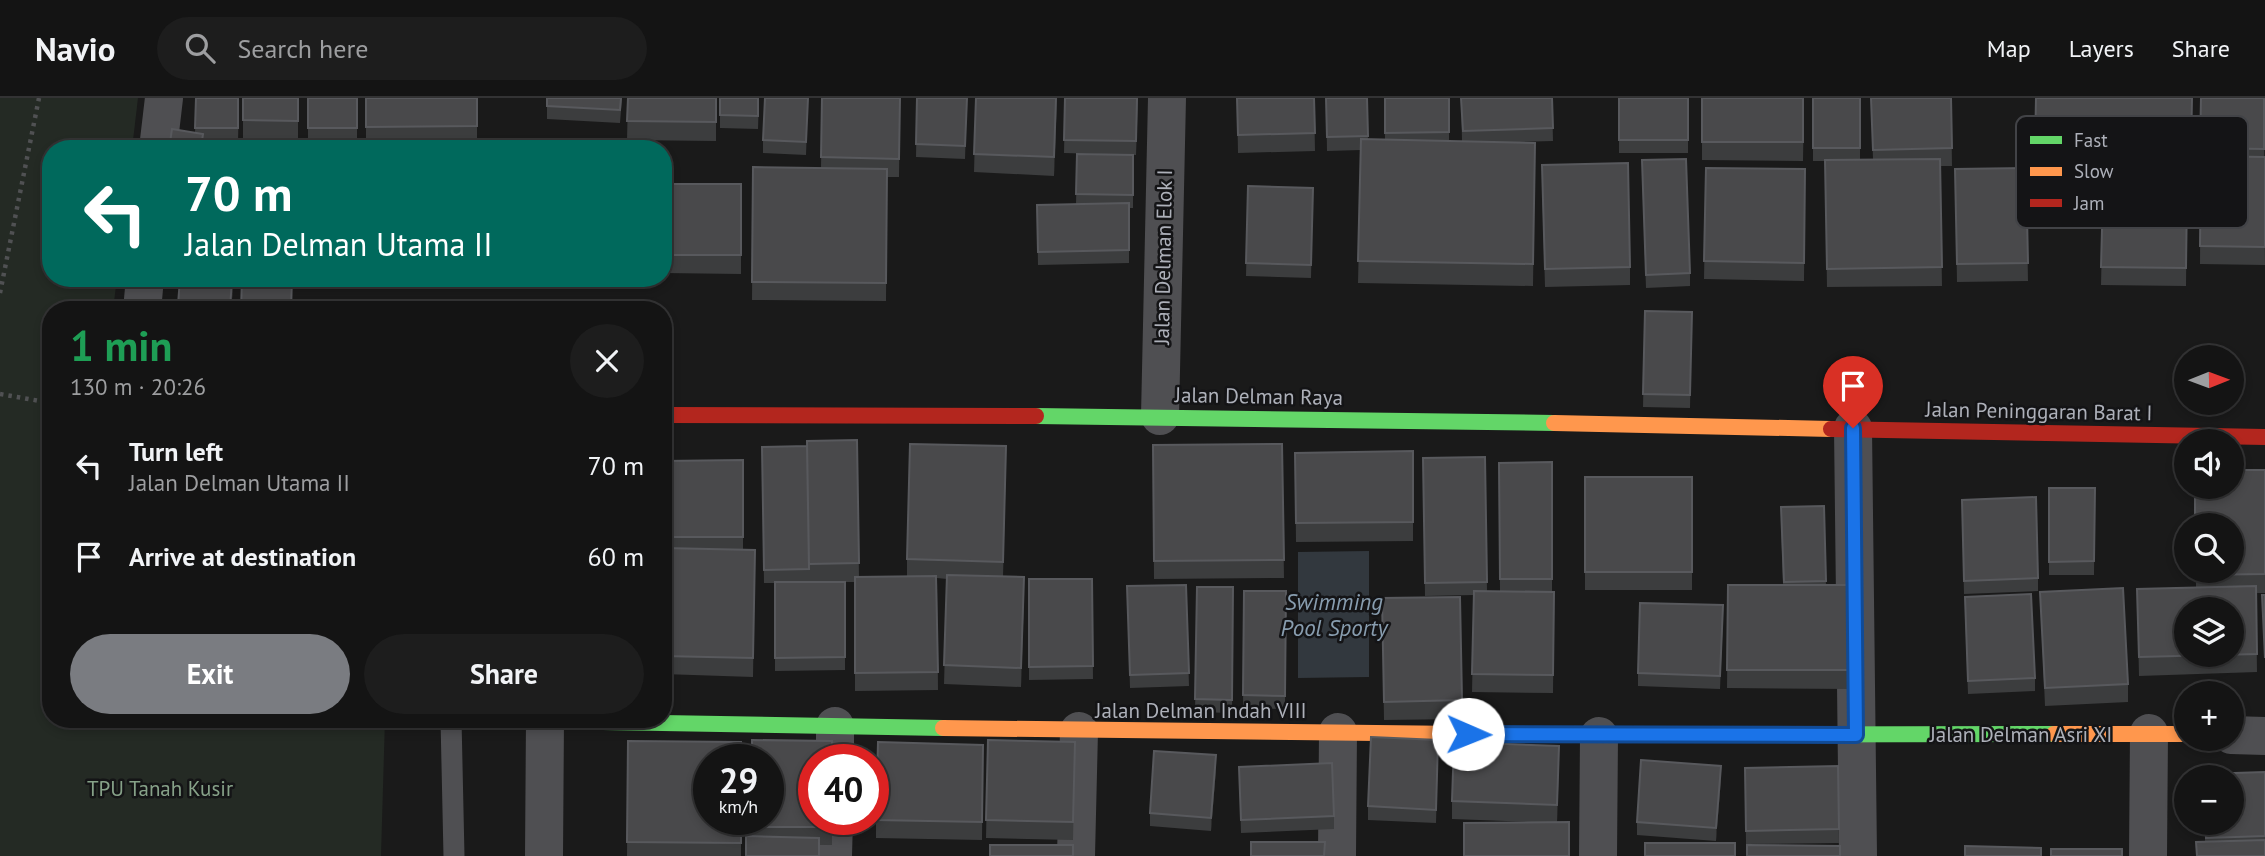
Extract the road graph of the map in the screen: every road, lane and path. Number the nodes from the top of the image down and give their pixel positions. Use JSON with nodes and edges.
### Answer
{"nodes":[{"id":1,"x":39,"y":98,"type":"edge"},
{"id":2,"x":164,"y":98,"type":"edge"},
{"id":3,"x":1167,"y":98,"type":"edge"},
{"id":4,"x":160,"y":140,"type":"edge"},
{"id":5,"x":0,"y":293,"type":"edge"},
{"id":6,"x":0,"y":394,"type":"edge"},
{"id":7,"x":42,"y":402,"type":"edge"},
{"id":8,"x":672,"y":415,"type":"edge"},
{"id":9,"x":1160,"y":416,"type":"junction"},
{"id":10,"x":1853,"y":428,"type":"junction"},
{"id":11,"x":2265,"y":437,"type":"edge"},
{"id":12,"x":450,"y":728,"type":"edge"},
{"id":13,"x":545,"y":728,"type":"edge"},
{"id":14,"x":646,"y":728,"type":"edge"},
{"id":15,"x":1079,"y":731,"type":"junction"},
{"id":16,"x":1338,"y":732,"type":"junction"},
{"id":17,"x":2167,"y":733,"type":"edge"},
{"id":18,"x":1856,"y":735,"type":"junction"},
{"id":19,"x":2244,"y":735,"type":"edge"},
{"id":20,"x":1599,"y":736,"type":"junction"},
{"id":21,"x":2265,"y":736,"type":"edge"},
{"id":22,"x":835,"y":743,"type":"edge"},
{"id":23,"x":834,"y":835,"type":"edge"},
{"id":24,"x":454,"y":856,"type":"edge"},
{"id":25,"x":544,"y":856,"type":"edge"},
{"id":26,"x":833,"y":856,"type":"edge"},
{"id":27,"x":1076,"y":856,"type":"edge"},
{"id":28,"x":1337,"y":856,"type":"edge"},
{"id":29,"x":1598,"y":856,"type":"edge"},
{"id":30,"x":1858,"y":856,"type":"edge"},
{"id":31,"x":2148,"y":856,"type":"edge"}],
"edges":[{"from":1,"to":5,"type":"path"},
{"from":2,"to":4,"type":"street"},
{"from":3,"to":9,"type":"street","name":"Jalan Delman Elok I"},
{"from":6,"to":7,"type":"path"},
{"from":8,"to":9,"type":"street","name":"Jalan Delman Raya"},
{"from":9,"to":10,"type":"street","name":"Jalan Delman Raya"},
{"from":10,"to":11,"type":"street","name":"Jalan Peninggaran Barat I"},
{"from":10,"to":18,"type":"street"},
{"from":12,"to":24,"type":"lane"},
{"from":13,"to":25,"type":"street"},
{"from":14,"to":22,"type":"street","name":"Jalan Delman Indah VIII"},
{"from":15,"to":16,"type":"street","name":"Jalan Delman Indah VIII"},
{"from":15,"to":22,"type":"street","name":"Jalan Delman Indah VIII"},
{"from":15,"to":27,"type":"street"},
{"from":16,"to":20,"type":"street","name":"Jalan Delman Indah VIII"},
{"from":16,"to":28,"type":"street"},
{"from":17,"to":18,"type":"street","name":"Jalan Delman Asri XI"},
{"from":17,"to":31,"type":"street"},
{"from":18,"to":20,"type":"street","name":"Jalan Delman Indah VIII"},
{"from":18,"to":30,"type":"street"},
{"from":19,"to":21,"type":"street"},
{"from":20,"to":29,"type":"street"},
{"from":23,"to":26,"type":"street"}]}
